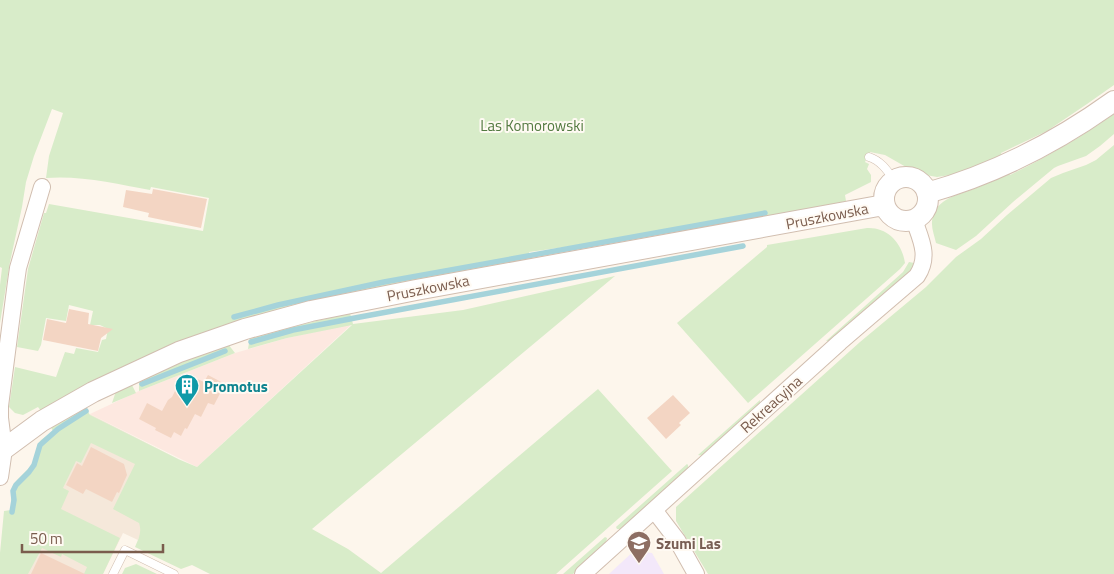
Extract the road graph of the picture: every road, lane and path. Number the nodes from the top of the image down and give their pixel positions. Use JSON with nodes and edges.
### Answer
{"nodes":[{"id":1,"x":1114,"y":101,"type":"edge"},
{"id":2,"x":869,"y":157,"type":"dead end"},
{"id":3,"x":894,"y":180,"type":"junction"},
{"id":4,"x":42,"y":187,"type":"dead end"},
{"id":5,"x":927,"y":193,"type":"junction"},
{"id":6,"x":884,"y":205,"type":"junction"},
{"id":7,"x":914,"y":220,"type":"junction"},
{"id":8,"x":4,"y":342,"type":"edge"},
{"id":9,"x":2,"y":451,"type":"edge"},
{"id":10,"x":0,"y":477,"type":"edge"},
{"id":11,"x":654,"y":510,"type":"junction"},
{"id":12,"x":113,"y":574,"type":"edge"},
{"id":13,"x":174,"y":574,"type":"edge"},
{"id":14,"x":583,"y":574,"type":"edge"},
{"id":15,"x":696,"y":574,"type":"edge"}],
"edges":[{"from":1,"to":5,"type":"street"},
{"from":2,"to":3,"type":"lane"},
{"from":3,"to":5,"type":"street"},
{"from":3,"to":6,"type":"street"},
{"from":4,"to":8,"type":"street"},
{"from":5,"to":7,"type":"street"},
{"from":6,"to":7,"type":"street"},
{"from":6,"to":9,"type":"street","name":"Pruszkowska"},
{"from":7,"to":11,"type":"street","name":"Rekreacyjna"},
{"from":8,"to":9,"type":"street"},
{"from":9,"to":10,"type":"street"},
{"from":11,"to":14,"type":"street","name":"Rekreacyjna"},
{"from":11,"to":15,"type":"street"},
{"from":12,"to":13,"type":"lane"}]}
